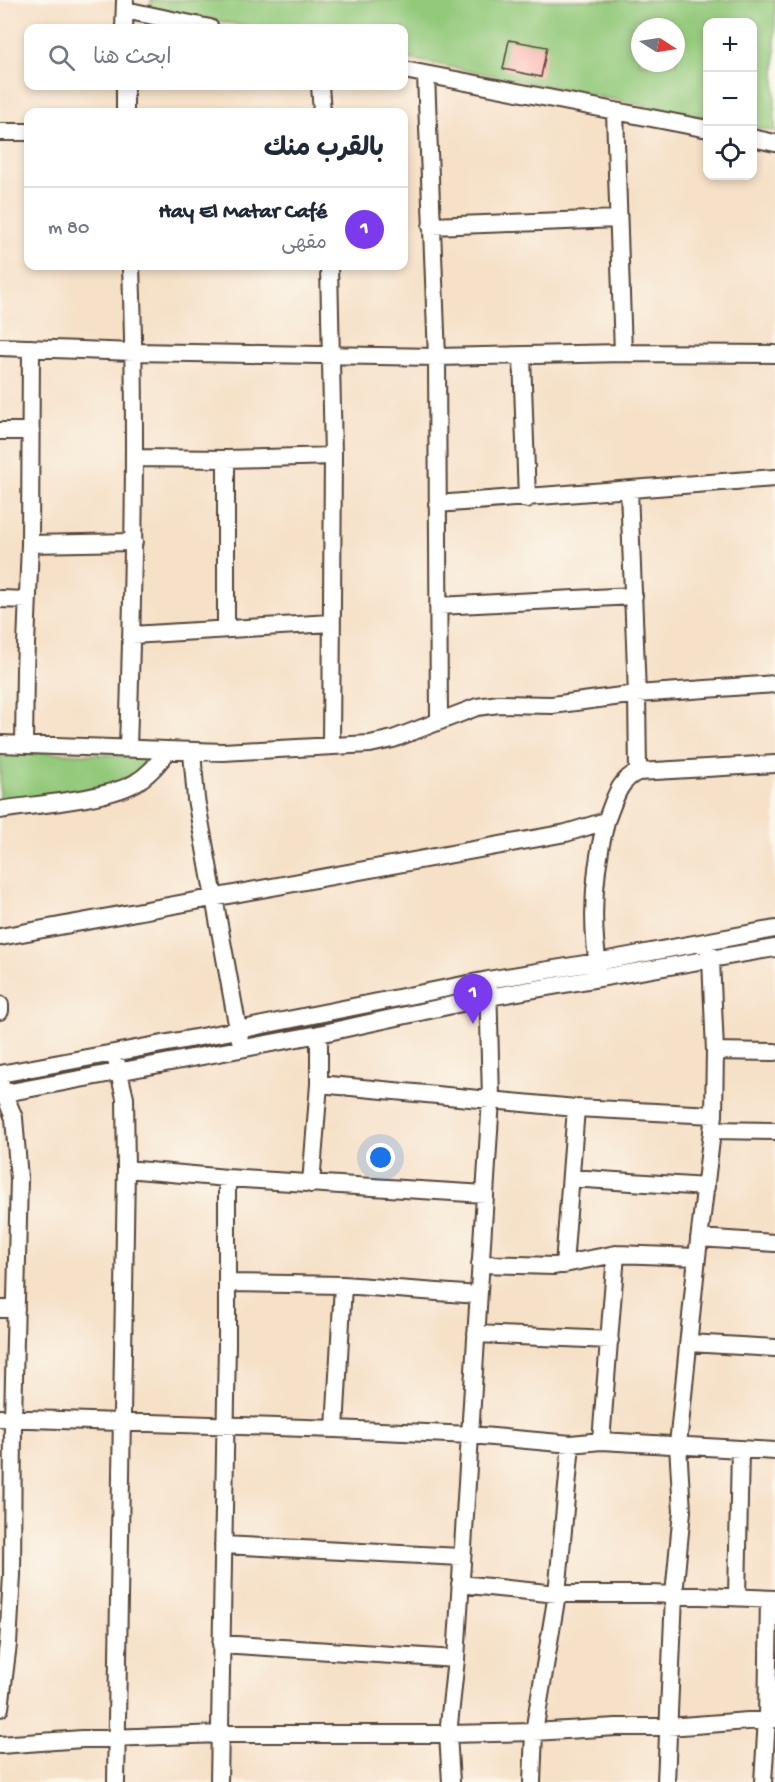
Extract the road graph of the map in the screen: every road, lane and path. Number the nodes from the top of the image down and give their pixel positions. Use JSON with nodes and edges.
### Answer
{"nodes":[{"id":1,"x":125,"y":5,"type":"edge"},
{"id":2,"x":124,"y":24,"type":"edge"},
{"id":3,"x":195,"y":24,"type":"edge"},
{"id":4,"x":408,"y":71,"type":"edge"},
{"id":5,"x":426,"y":75,"type":"junction"},
{"id":6,"x":125,"y":90,"type":"edge"},
{"id":7,"x":320,"y":90,"type":"edge"},
{"id":8,"x":125,"y":108,"type":"edge"},
{"id":9,"x":322,"y":108,"type":"edge"},
{"id":10,"x":615,"y":112,"type":"junction"},
{"id":11,"x":703,"y":128,"type":"edge"},
{"id":12,"x":0,"y":132,"type":"edge"},
{"id":13,"x":24,"y":132,"type":"edge"},
{"id":14,"x":757,"y":139,"type":"edge"},
{"id":15,"x":775,"y":143,"type":"edge"},
{"id":16,"x":618,"y":219,"type":"junction"},
{"id":17,"x":431,"y":226,"type":"junction"},
{"id":18,"x":131,"y":270,"type":"edge"},
{"id":19,"x":329,"y":270,"type":"edge"},
{"id":20,"x":0,"y":347,"type":"edge"},
{"id":21,"x":31,"y":348,"type":"junction"},
{"id":22,"x":134,"y":352,"type":"junction"},
{"id":23,"x":622,"y":353,"type":"junction"},
{"id":24,"x":775,"y":354,"type":"edge"},
{"id":25,"x":331,"y":355,"type":"junction"},
{"id":26,"x":522,"y":356,"type":"junction"},
{"id":27,"x":436,"y":357,"type":"junction"},
{"id":28,"x":31,"y":431,"type":"junction"},
{"id":29,"x":0,"y":432,"type":"edge"},
{"id":30,"x":333,"y":456,"type":"junction"},
{"id":31,"x":135,"y":458,"type":"junction"},
{"id":32,"x":225,"y":459,"type":"junction"},
{"id":33,"x":775,"y":478,"type":"edge"},
{"id":34,"x":628,"y":490,"type":"junction"},
{"id":35,"x":527,"y":499,"type":"junction"},
{"id":36,"x":437,"y":504,"type":"junction"},
{"id":37,"x":134,"y":542,"type":"junction"},
{"id":38,"x":30,"y":544,"type":"junction"},
{"id":39,"x":634,"y":596,"type":"junction"},
{"id":40,"x":0,"y":599,"type":"edge"},
{"id":41,"x":28,"y":600,"type":"junction"},
{"id":42,"x":438,"y":606,"type":"junction"},
{"id":43,"x":331,"y":622,"type":"junction"},
{"id":44,"x":226,"y":627,"type":"junction"},
{"id":45,"x":132,"y":635,"type":"junction"},
{"id":46,"x":775,"y":684,"type":"edge"},
{"id":47,"x":637,"y":694,"type":"junction"},
{"id":48,"x":439,"y":720,"type":"junction"},
{"id":49,"x":0,"y":744,"type":"edge"},
{"id":50,"x":24,"y":744,"type":"junction"},
{"id":51,"x":331,"y":746,"type":"junction"},
{"id":52,"x":128,"y":748,"type":"junction"},
{"id":53,"x":168,"y":751,"type":"junction"},
{"id":54,"x":192,"y":752,"type":"junction"},
{"id":55,"x":775,"y":764,"type":"edge"},
{"id":56,"x":638,"y":772,"type":"junction"},
{"id":57,"x":0,"y":810,"type":"edge"},
{"id":58,"x":606,"y":821,"type":"junction"},
{"id":59,"x":215,"y":899,"type":"junction"},
{"id":60,"x":775,"y":929,"type":"edge"},
{"id":61,"x":0,"y":937,"type":"edge"},
{"id":62,"x":706,"y":942,"type":"junction"},
{"id":63,"x":775,"y":948,"type":"edge"},
{"id":64,"x":711,"y":960,"type":"junction"},
{"id":65,"x":599,"y":970,"type":"junction"},
{"id":66,"x":488,"y":980,"type":"junction"},
{"id":67,"x":489,"y":997,"type":"junction"},
{"id":68,"x":0,"y":1005,"type":"edge"},
{"id":69,"x":0,"y":1011,"type":"edge"},
{"id":70,"x":238,"y":1030,"type":"junction"},
{"id":71,"x":319,"y":1034,"type":"junction"},
{"id":72,"x":242,"y":1049,"type":"junction"},
{"id":73,"x":715,"y":1051,"type":"junction"},
{"id":74,"x":775,"y":1052,"type":"edge"},
{"id":75,"x":114,"y":1053,"type":"junction"},
{"id":76,"x":117,"y":1070,"type":"junction"},
{"id":77,"x":0,"y":1074,"type":"edge"},
{"id":78,"x":319,"y":1084,"type":"junction"},
{"id":79,"x":1,"y":1089,"type":"edge"},
{"id":80,"x":491,"y":1099,"type":"junction"},
{"id":81,"x":576,"y":1108,"type":"junction"},
{"id":82,"x":713,"y":1122,"type":"junction"},
{"id":83,"x":775,"y":1131,"type":"edge"},
{"id":84,"x":126,"y":1169,"type":"junction"},
{"id":85,"x":227,"y":1178,"type":"junction"},
{"id":86,"x":571,"y":1178,"type":"junction"},
{"id":87,"x":311,"y":1184,"type":"junction"},
{"id":88,"x":706,"y":1186,"type":"junction"},
{"id":89,"x":485,"y":1194,"type":"junction"},
{"id":90,"x":699,"y":1238,"type":"junction"},
{"id":91,"x":775,"y":1244,"type":"edge"},
{"id":92,"x":616,"y":1254,"type":"junction"},
{"id":93,"x":697,"y":1257,"type":"junction"},
{"id":94,"x":480,"y":1264,"type":"junction"},
{"id":95,"x":564,"y":1265,"type":"junction"},
{"id":96,"x":227,"y":1282,"type":"junction"},
{"id":97,"x":343,"y":1286,"type":"junction"},
{"id":98,"x":478,"y":1295,"type":"junction"},
{"id":99,"x":8,"y":1309,"type":"edge"},
{"id":100,"x":476,"y":1334,"type":"junction"},
{"id":101,"x":610,"y":1340,"type":"junction"},
{"id":102,"x":689,"y":1343,"type":"junction"},
{"id":103,"x":775,"y":1348,"type":"edge"},
{"id":104,"x":6,"y":1418,"type":"edge"},
{"id":105,"x":122,"y":1423,"type":"junction"},
{"id":106,"x":226,"y":1425,"type":"junction"},
{"id":107,"x":335,"y":1429,"type":"junction"},
{"id":108,"x":471,"y":1435,"type":"junction"},
{"id":109,"x":601,"y":1441,"type":"junction"},
{"id":110,"x":571,"y":1444,"type":"junction"},
{"id":111,"x":678,"y":1445,"type":"junction"},
{"id":112,"x":740,"y":1449,"type":"junction"},
{"id":113,"x":775,"y":1451,"type":"edge"},
{"id":114,"x":223,"y":1545,"type":"junction"},
{"id":115,"x":461,"y":1557,"type":"junction"},
{"id":116,"x":460,"y":1584,"type":"junction"},
{"id":117,"x":557,"y":1594,"type":"junction"},
{"id":118,"x":674,"y":1595,"type":"junction"},
{"id":119,"x":737,"y":1597,"type":"junction"},
{"id":120,"x":772,"y":1599,"type":"edge"},
{"id":121,"x":221,"y":1644,"type":"junction"},
{"id":122,"x":456,"y":1659,"type":"junction"},
{"id":123,"x":2,"y":1685,"type":"edge"},
{"id":124,"x":0,"y":1708,"type":"edge"},
{"id":125,"x":771,"y":1719,"type":"edge"},
{"id":126,"x":668,"y":1727,"type":"junction"},
{"id":127,"x":534,"y":1732,"type":"junction"},
{"id":128,"x":220,"y":1734,"type":"junction"},
{"id":129,"x":448,"y":1734,"type":"junction"},
{"id":130,"x":118,"y":1739,"type":"junction"},
{"id":131,"x":0,"y":1745,"type":"edge"},
{"id":132,"x":116,"y":1782,"type":"edge"},
{"id":133,"x":219,"y":1782,"type":"edge"},
{"id":134,"x":451,"y":1782,"type":"edge"},
{"id":135,"x":532,"y":1782,"type":"edge"},
{"id":136,"x":666,"y":1782,"type":"edge"},
{"id":137,"x":763,"y":1782,"type":"edge"}],
"edges":[{"from":1,"to":2,"type":"street"},
{"from":1,"to":3,"type":"street"},
{"from":4,"to":5,"type":"street"},
{"from":5,"to":10,"type":"street"},
{"from":5,"to":17,"type":"street"},
{"from":6,"to":8,"type":"street"},
{"from":7,"to":9,"type":"street"},
{"from":10,"to":11,"type":"street"},
{"from":10,"to":16,"type":"street"},
{"from":12,"to":13,"type":"street"},
{"from":14,"to":15,"type":"street"},
{"from":16,"to":17,"type":"street"},
{"from":16,"to":23,"type":"street"},
{"from":17,"to":27,"type":"street"},
{"from":18,"to":22,"type":"street"},
{"from":19,"to":25,"type":"street"},
{"from":20,"to":21,"type":"street"},
{"from":21,"to":22,"type":"street"},
{"from":21,"to":28,"type":"street"},
{"from":22,"to":25,"type":"street"},
{"from":22,"to":31,"type":"street"},
{"from":23,"to":24,"type":"street"},
{"from":23,"to":26,"type":"street"},
{"from":25,"to":27,"type":"street"},
{"from":25,"to":30,"type":"street"},
{"from":26,"to":27,"type":"street"},
{"from":26,"to":35,"type":"street"},
{"from":27,"to":36,"type":"street"},
{"from":28,"to":29,"type":"street"},
{"from":28,"to":38,"type":"street"},
{"from":30,"to":32,"type":"street"},
{"from":30,"to":43,"type":"street"},
{"from":31,"to":32,"type":"street"},
{"from":31,"to":37,"type":"street"},
{"from":32,"to":44,"type":"street"},
{"from":33,"to":34,"type":"street"},
{"from":34,"to":35,"type":"street"},
{"from":34,"to":39,"type":"street"},
{"from":35,"to":36,"type":"street"},
{"from":36,"to":42,"type":"street"},
{"from":37,"to":38,"type":"street"},
{"from":37,"to":45,"type":"street"},
{"from":38,"to":41,"type":"street"},
{"from":39,"to":42,"type":"street"},
{"from":39,"to":47,"type":"street"},
{"from":40,"to":41,"type":"street"},
{"from":41,"to":50,"type":"street"},
{"from":42,"to":48,"type":"street"},
{"from":43,"to":44,"type":"street"},
{"from":43,"to":51,"type":"street"},
{"from":44,"to":45,"type":"street"},
{"from":45,"to":52,"type":"street"},
{"from":46,"to":47,"type":"street"},
{"from":47,"to":48,"type":"street"},
{"from":47,"to":56,"type":"street"},
{"from":48,"to":51,"type":"street"},
{"from":49,"to":50,"type":"street"},
{"from":50,"to":52,"type":"street"},
{"from":51,"to":54,"type":"street"},
{"from":52,"to":53,"type":"street"},
{"from":53,"to":54,"type":"street"},
{"from":53,"to":57,"type":"street"},
{"from":54,"to":59,"type":"street"},
{"from":55,"to":56,"type":"street"},
{"from":56,"to":58,"type":"street"},
{"from":58,"to":59,"type":"street"},
{"from":58,"to":65,"type":"street"},
{"from":59,"to":61,"type":"street"},
{"from":59,"to":70,"type":"street"},
{"from":60,"to":62,"type":"street"},
{"from":62,"to":64,"type":"street"},
{"from":62,"to":65,"type":"street"},
{"from":63,"to":64,"type":"street"},
{"from":64,"to":65,"type":"street"},
{"from":64,"to":73,"type":"street"},
{"from":65,"to":66,"type":"street"},
{"from":65,"to":67,"type":"street"},
{"from":66,"to":67,"type":"street"},
{"from":66,"to":70,"type":"street"},
{"from":67,"to":71,"type":"street"},
{"from":67,"to":80,"type":"street"},
{"from":68,"to":69,"type":"street"},
{"from":70,"to":72,"type":"street"},
{"from":70,"to":75,"type":"street"},
{"from":71,"to":72,"type":"street"},
{"from":71,"to":78,"type":"street"},
{"from":72,"to":76,"type":"street"},
{"from":73,"to":74,"type":"street"},
{"from":73,"to":82,"type":"street"},
{"from":75,"to":76,"type":"street"},
{"from":75,"to":77,"type":"street"},
{"from":76,"to":79,"type":"street"},
{"from":76,"to":84,"type":"street"},
{"from":78,"to":80,"type":"street"},
{"from":78,"to":87,"type":"street"},
{"from":79,"to":99,"type":"street"},
{"from":80,"to":81,"type":"street"},
{"from":80,"to":89,"type":"street"},
{"from":81,"to":82,"type":"street"},
{"from":81,"to":86,"type":"street"},
{"from":82,"to":83,"type":"street"},
{"from":82,"to":88,"type":"street"},
{"from":84,"to":85,"type":"street"},
{"from":84,"to":105,"type":"street"},
{"from":85,"to":87,"type":"street"},
{"from":85,"to":96,"type":"street"},
{"from":86,"to":88,"type":"street"},
{"from":86,"to":95,"type":"street"},
{"from":87,"to":89,"type":"street"},
{"from":88,"to":90,"type":"street"},
{"from":89,"to":94,"type":"street"},
{"from":90,"to":91,"type":"street"},
{"from":90,"to":93,"type":"street"},
{"from":92,"to":93,"type":"street"},
{"from":92,"to":95,"type":"street"},
{"from":92,"to":101,"type":"street"},
{"from":93,"to":102,"type":"street"},
{"from":94,"to":95,"type":"street"},
{"from":94,"to":98,"type":"street"},
{"from":96,"to":97,"type":"street"},
{"from":96,"to":106,"type":"street"},
{"from":97,"to":98,"type":"street"},
{"from":97,"to":107,"type":"street"},
{"from":98,"to":100,"type":"street"},
{"from":99,"to":104,"type":"street"},
{"from":100,"to":101,"type":"street"},
{"from":100,"to":108,"type":"street"},
{"from":101,"to":109,"type":"street"},
{"from":102,"to":103,"type":"street"},
{"from":102,"to":111,"type":"street"},
{"from":104,"to":105,"type":"street"},
{"from":104,"to":123,"type":"street"},
{"from":105,"to":106,"type":"street"},
{"from":105,"to":130,"type":"street"},
{"from":106,"to":107,"type":"street"},
{"from":106,"to":114,"type":"street"},
{"from":107,"to":108,"type":"street"},
{"from":108,"to":110,"type":"street"},
{"from":108,"to":115,"type":"street"},
{"from":109,"to":110,"type":"street"},
{"from":109,"to":111,"type":"street"},
{"from":110,"to":117,"type":"street"},
{"from":111,"to":112,"type":"street"},
{"from":111,"to":118,"type":"street"},
{"from":112,"to":113,"type":"street"},
{"from":112,"to":119,"type":"street"},
{"from":114,"to":115,"type":"street"},
{"from":114,"to":121,"type":"street"},
{"from":115,"to":116,"type":"street"},
{"from":116,"to":117,"type":"street"},
{"from":116,"to":122,"type":"street"},
{"from":117,"to":118,"type":"street"},
{"from":117,"to":127,"type":"street"},
{"from":118,"to":119,"type":"street"},
{"from":118,"to":126,"type":"street"},
{"from":119,"to":120,"type":"street"},
{"from":120,"to":125,"type":"street"},
{"from":121,"to":122,"type":"street"},
{"from":121,"to":128,"type":"street"},
{"from":122,"to":129,"type":"street"},
{"from":123,"to":124,"type":"street"},
{"from":125,"to":126,"type":"street"},
{"from":125,"to":137,"type":"street"},
{"from":126,"to":127,"type":"street"},
{"from":126,"to":136,"type":"street"},
{"from":127,"to":129,"type":"street"},
{"from":127,"to":135,"type":"street"},
{"from":128,"to":129,"type":"street"},
{"from":128,"to":130,"type":"street"},
{"from":128,"to":133,"type":"street"},
{"from":129,"to":134,"type":"street"},
{"from":130,"to":131,"type":"street"},
{"from":130,"to":132,"type":"street"}]}
